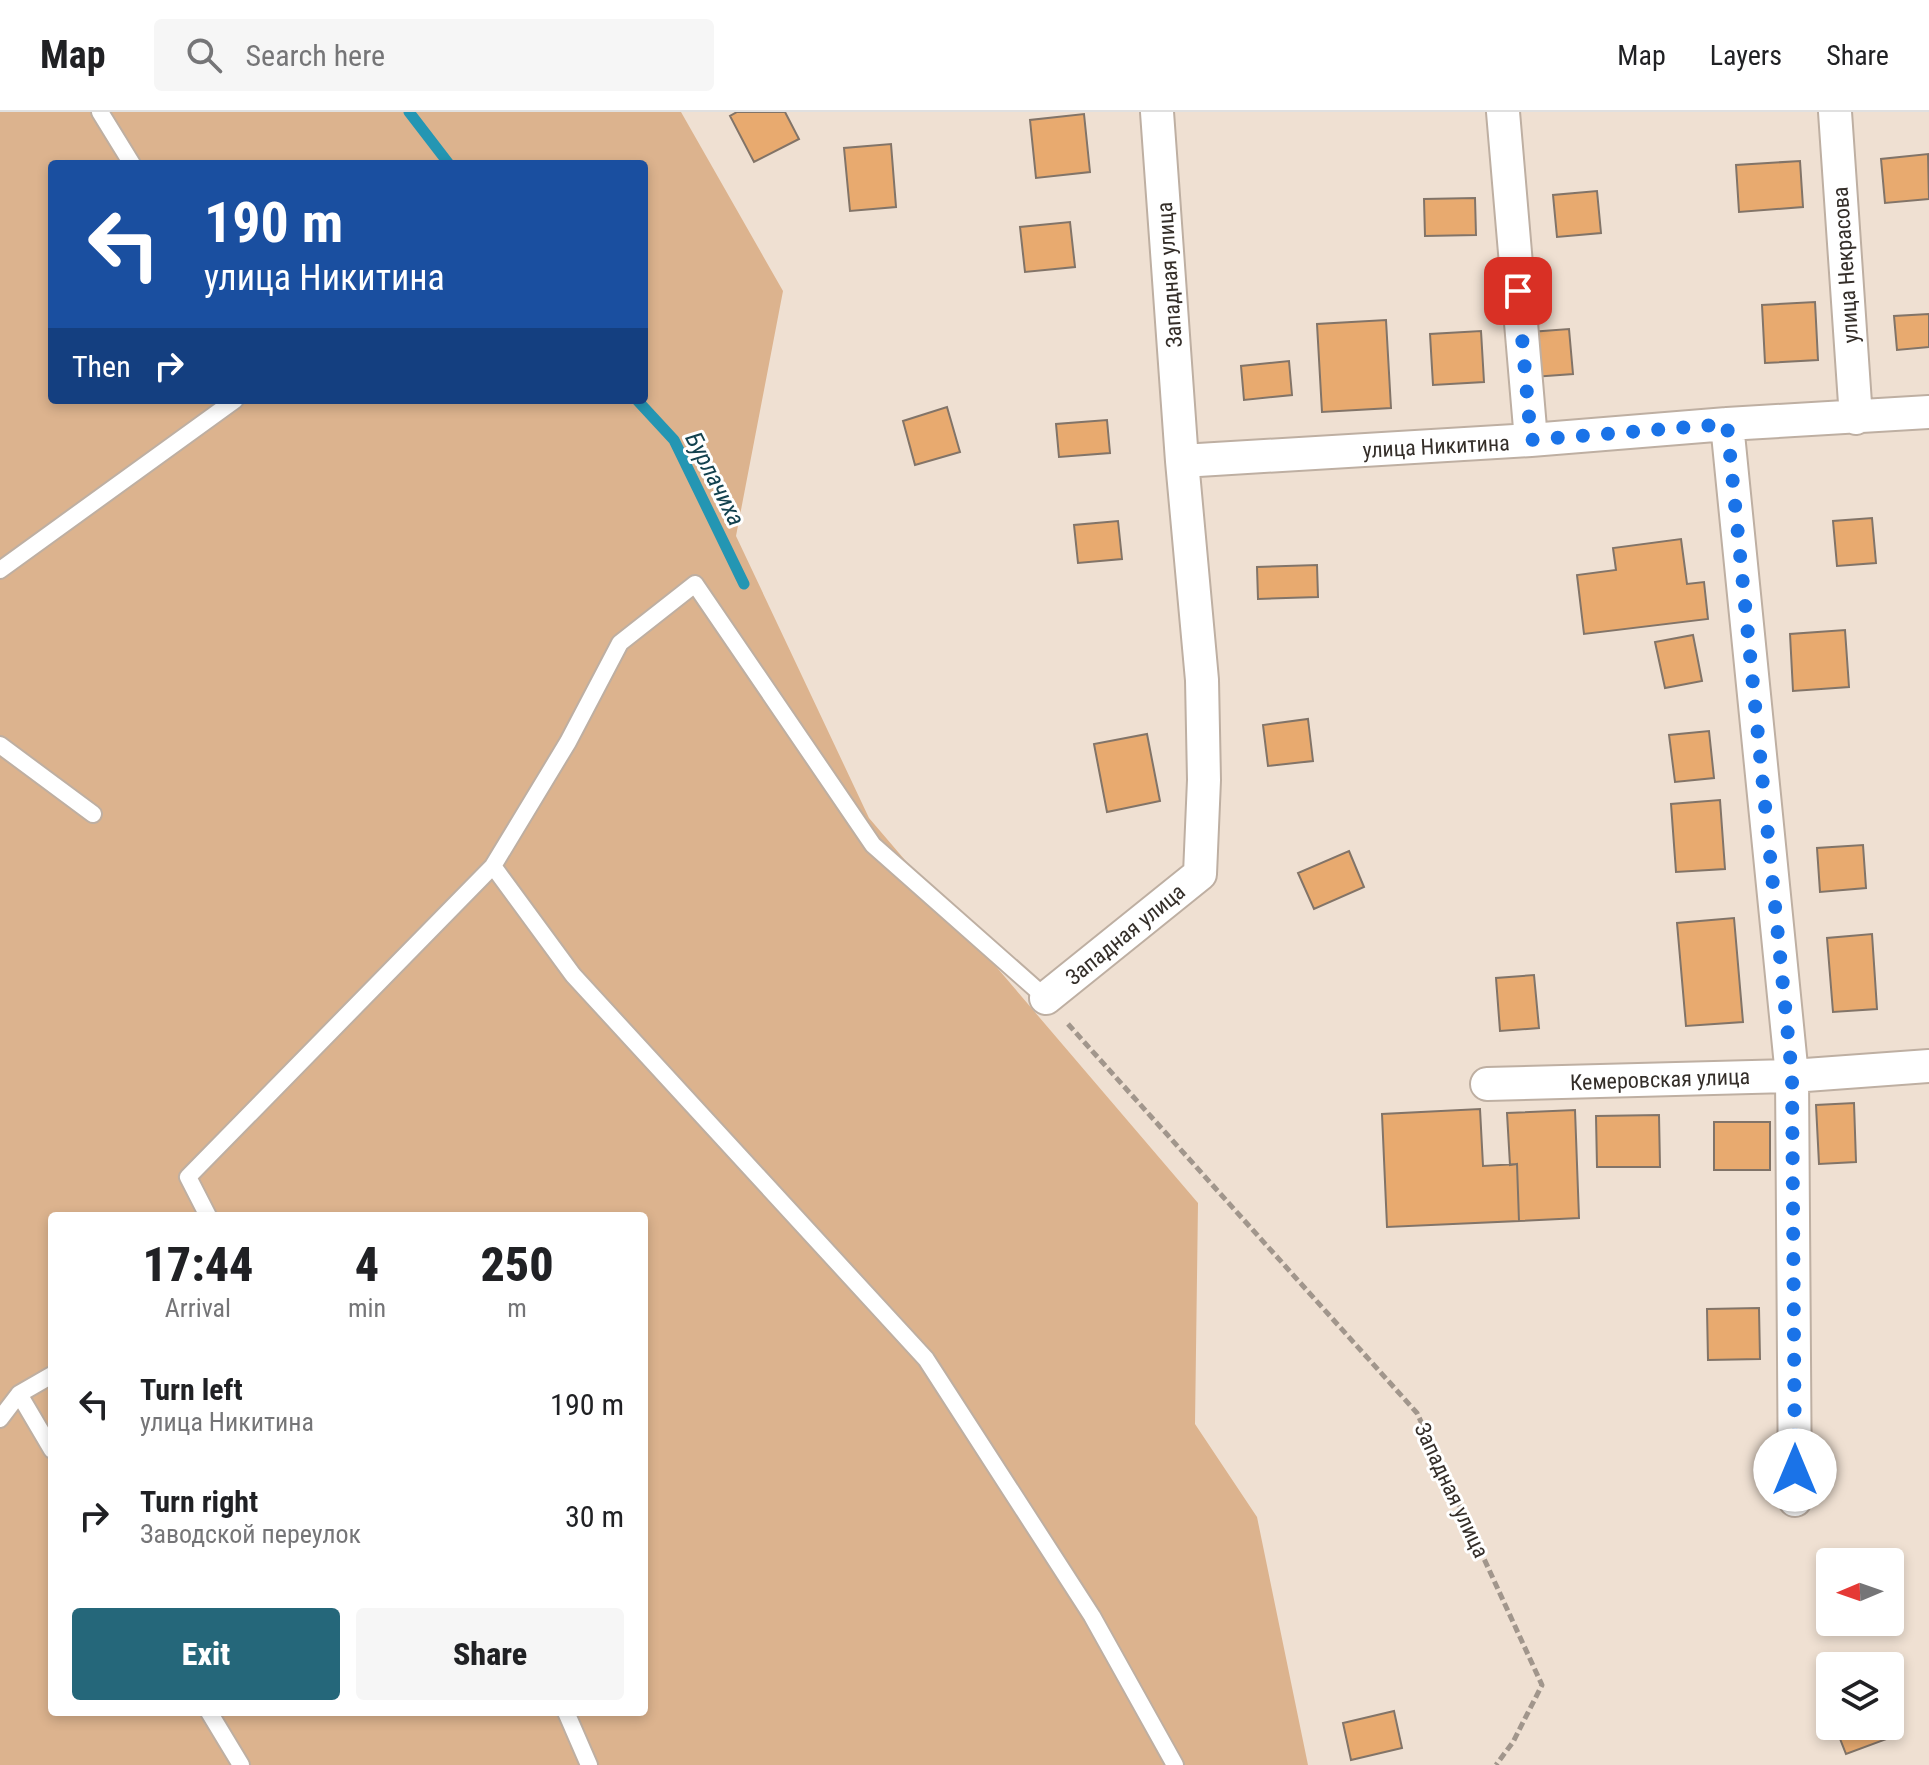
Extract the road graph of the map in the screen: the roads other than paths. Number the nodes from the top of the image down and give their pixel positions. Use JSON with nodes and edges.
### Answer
{"nodes":[{"id":1,"x":100,"y":112,"type":"edge"},
{"id":2,"x":1157,"y":112,"type":"edge"},
{"id":3,"x":1503,"y":112,"type":"edge"},
{"id":4,"x":1835,"y":112,"type":"edge"},
{"id":5,"x":130,"y":160,"type":"edge"},
{"id":6,"x":229,"y":404,"type":"edge"},
{"id":7,"x":1929,"y":412,"type":"edge"},
{"id":8,"x":1856,"y":418,"type":"junction"},
{"id":9,"x":1727,"y":424,"type":"junction"},
{"id":10,"x":1531,"y":440,"type":"junction"},
{"id":11,"x":1182,"y":461,"type":"junction"},
{"id":12,"x":0,"y":570,"type":"edge"},
{"id":13,"x":0,"y":745,"type":"edge"},
{"id":14,"x":93,"y":814,"type":"dead end"},
{"id":15,"x":493,"y":866,"type":"junction"},
{"id":16,"x":1046,"y":998,"type":"joint"},
{"id":17,"x":1929,"y":1066,"type":"edge"},
{"id":18,"x":1792,"y":1076,"type":"junction"},
{"id":19,"x":1487,"y":1084,"type":"dead end"},
{"id":20,"x":206,"y":1212,"type":"edge"},
{"id":21,"x":48,"y":1377,"type":"edge"},
{"id":22,"x":19,"y":1394,"type":"junction"},
{"id":23,"x":0,"y":1419,"type":"edge"},
{"id":24,"x":48,"y":1443,"type":"edge"},
{"id":25,"x":1795,"y":1500,"type":"dead end"},
{"id":26,"x":211,"y":1716,"type":"edge"},
{"id":27,"x":568,"y":1716,"type":"edge"},
{"id":28,"x":241,"y":1765,"type":"edge"},
{"id":29,"x":589,"y":1765,"type":"edge"},
{"id":30,"x":1175,"y":1765,"type":"edge"}],
"edges":[{"from":1,"to":5,"type":"lane"},
{"from":2,"to":11,"type":"street","name":"Западная улица"},
{"from":3,"to":10,"type":"street"},
{"from":4,"to":8,"type":"street","name":"улица Некрасова"},
{"from":6,"to":12,"type":"lane"},
{"from":7,"to":8,"type":"street","name":"улица Никитина"},
{"from":8,"to":9,"type":"street","name":"улица Никитина"},
{"from":9,"to":10,"type":"street","name":"улица Никитина"},
{"from":9,"to":18,"type":"street"},
{"from":10,"to":11,"type":"street","name":"улица Никитина"},
{"from":11,"to":16,"type":"street","name":"Западная улица"},
{"from":13,"to":14,"type":"lane"},
{"from":15,"to":16,"type":"lane"},
{"from":15,"to":20,"type":"lane"},
{"from":15,"to":30,"type":"lane"},
{"from":17,"to":18,"type":"street","name":"Кемеровская улица"},
{"from":18,"to":19,"type":"street","name":"Кемеровская улица"},
{"from":18,"to":25,"type":"street"},
{"from":21,"to":22,"type":"lane"},
{"from":22,"to":23,"type":"lane"},
{"from":22,"to":24,"type":"lane"},
{"from":26,"to":28,"type":"lane"},
{"from":27,"to":29,"type":"lane"}]}
